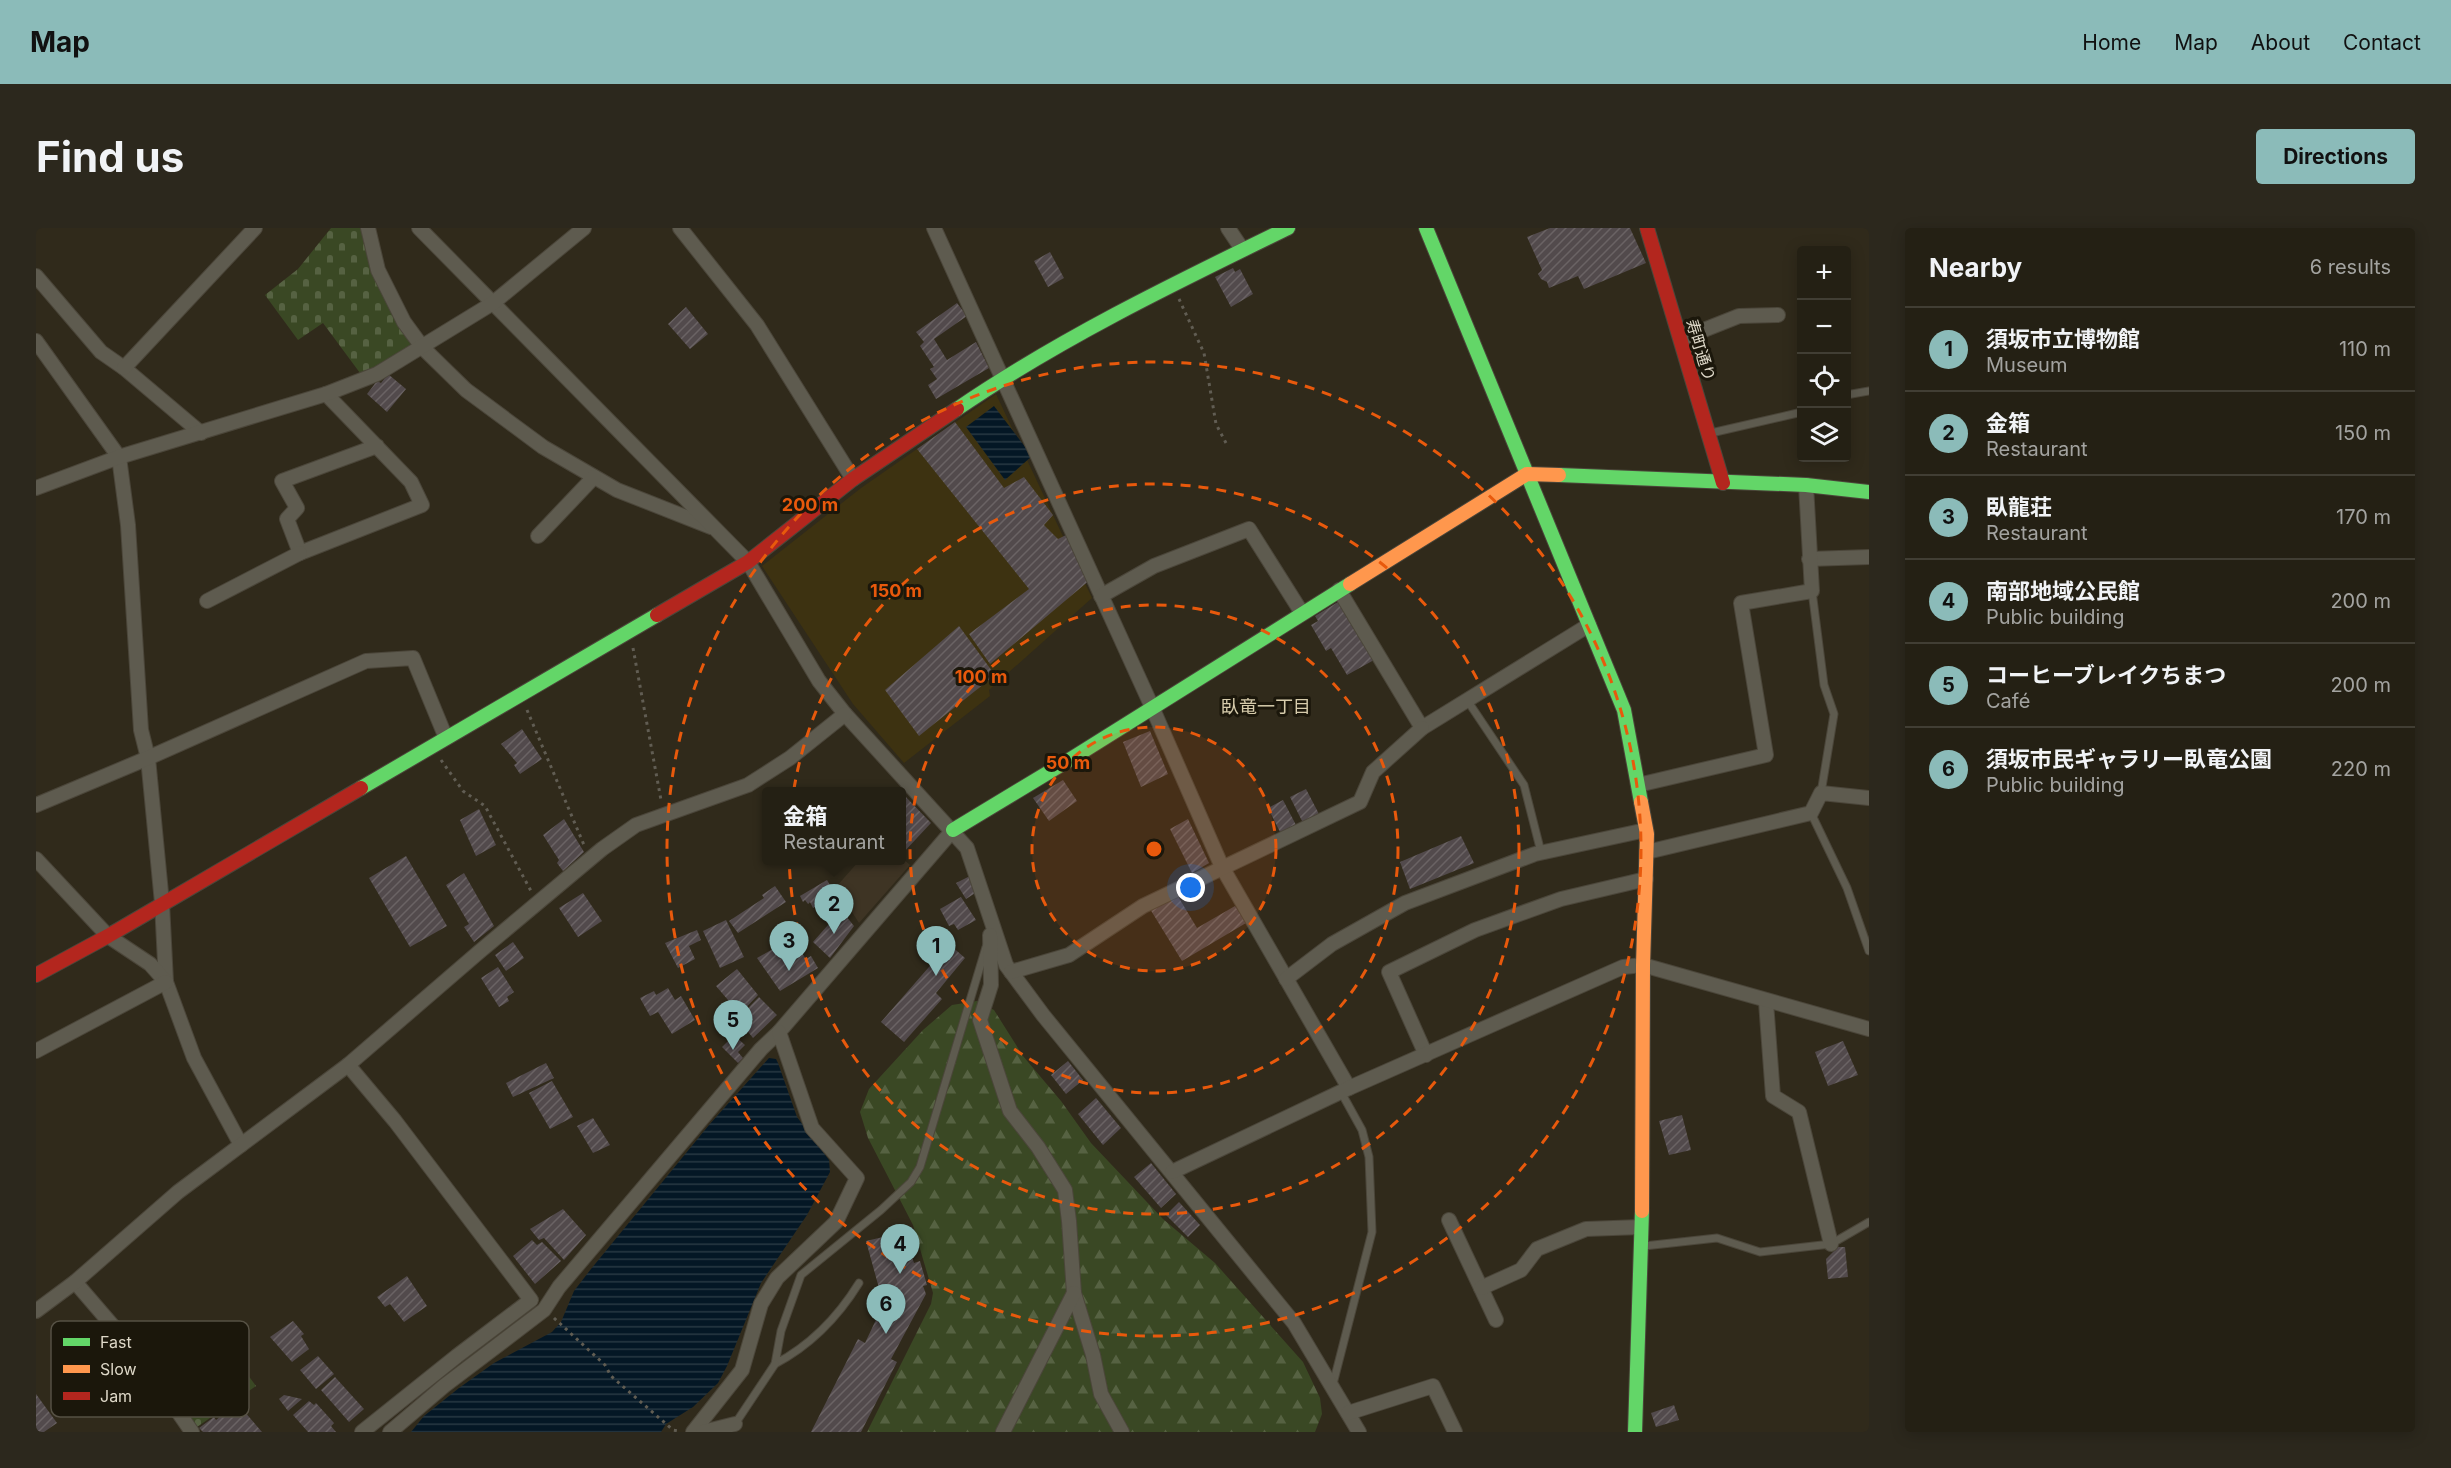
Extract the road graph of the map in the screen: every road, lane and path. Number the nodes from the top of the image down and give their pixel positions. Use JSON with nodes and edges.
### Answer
{"nodes":[{"id":1,"x":255,"y":228,"type":"edge"},
{"id":2,"x":368,"y":228,"type":"edge"},
{"id":3,"x":419,"y":228,"type":"edge"},
{"id":4,"x":584,"y":228,"type":"edge"},
{"id":5,"x":680,"y":228,"type":"edge"},
{"id":6,"x":934,"y":228,"type":"edge"},
{"id":7,"x":1228,"y":228,"type":"edge"},
{"id":8,"x":1288,"y":228,"type":"edge"},
{"id":9,"x":1426,"y":228,"type":"edge"},
{"id":10,"x":1647,"y":228,"type":"edge"},
{"id":11,"x":1242,"y":249,"type":"junction"},
{"id":12,"x":36,"y":276,"type":"edge"},
{"id":13,"x":1173,"y":284,"type":"junction"},
{"id":14,"x":493,"y":303,"type":"junction"},
{"id":15,"x":1778,"y":315,"type":"dead end"},
{"id":16,"x":1681,"y":339,"type":"junction"},
{"id":17,"x":36,"y":341,"type":"edge"},
{"id":18,"x":423,"y":348,"type":"junction"},
{"id":19,"x":124,"y":368,"type":"junction"},
{"id":20,"x":1002,"y":378,"type":"junction"},
{"id":21,"x":1869,"y":391,"type":"edge"},
{"id":22,"x":326,"y":394,"type":"junction"},
{"id":23,"x":1851,"y":394,"type":"edge"},
{"id":24,"x":1797,"y":413,"type":"edge"},
{"id":25,"x":201,"y":433,"type":"junction"},
{"id":26,"x":1708,"y":434,"type":"junction"},
{"id":27,"x":1226,"y":443,"type":"dead end"},
{"id":28,"x":377,"y":446,"type":"junction"},
{"id":29,"x":119,"y":458,"type":"junction"},
{"id":30,"x":1527,"y":474,"type":"junction"},
{"id":31,"x":594,"y":477,"type":"junction"},
{"id":32,"x":853,"y":479,"type":"junction"},
{"id":33,"x":1722,"y":483,"type":"junction"},
{"id":34,"x":1806,"y":485,"type":"junction"},
{"id":35,"x":36,"y":488,"type":"edge"},
{"id":36,"x":1869,"y":492,"type":"edge"},
{"id":37,"x":716,"y":529,"type":"junction"},
{"id":38,"x":538,"y":536,"type":"dead end"},
{"id":39,"x":300,"y":553,"type":"junction"},
{"id":40,"x":1869,"y":557,"type":"edge"},
{"id":41,"x":1809,"y":559,"type":"junction"},
{"id":42,"x":748,"y":562,"type":"junction"},
{"id":43,"x":1339,"y":590,"type":"junction"},
{"id":44,"x":1812,"y":591,"type":"junction"},
{"id":45,"x":1101,"y":596,"type":"junction"},
{"id":46,"x":207,"y":601,"type":"dead end"},
{"id":47,"x":1302,"y":613,"type":"junction"},
{"id":48,"x":1589,"y":625,"type":"junction"},
{"id":49,"x":630,"y":631,"type":"junction"},
{"id":50,"x":521,"y":694,"type":"junction"},
{"id":51,"x":1467,"y":700,"type":"junction"},
{"id":52,"x":1152,"y":707,"type":"junction"},
{"id":53,"x":845,"y":714,"type":"junction"},
{"id":54,"x":1422,"y":728,"type":"junction"},
{"id":55,"x":446,"y":738,"type":"junction"},
{"id":56,"x":432,"y":746,"type":"junction"},
{"id":57,"x":148,"y":758,"type":"junction"},
{"id":58,"x":1638,"y":785,"type":"junction"},
{"id":59,"x":1821,"y":793,"type":"junction"},
{"id":60,"x":1869,"y":798,"type":"edge"},
{"id":61,"x":36,"y":805,"type":"edge"},
{"id":62,"x":1811,"y":813,"type":"junction"},
{"id":63,"x":663,"y":815,"type":"junction"},
{"id":64,"x":953,"y":830,"type":"junction"},
{"id":65,"x":1647,"y":830,"type":"junction"},
{"id":66,"x":1541,"y":852,"type":"junction"},
{"id":67,"x":1647,"y":852,"type":"junction"},
{"id":68,"x":36,"y":859,"type":"edge"},
{"id":69,"x":591,"y":860,"type":"junction"},
{"id":70,"x":1222,"y":867,"type":"junction"},
{"id":71,"x":1646,"y":879,"type":"junction"},
{"id":72,"x":162,"y":903,"type":"junction"},
{"id":73,"x":538,"y":904,"type":"junction"},
{"id":74,"x":991,"y":929,"type":"junction"},
{"id":75,"x":108,"y":936,"type":"junction"},
{"id":76,"x":1869,"y":951,"type":"edge"},
{"id":77,"x":1643,"y":965,"type":"junction"},
{"id":78,"x":1011,"y":972,"type":"junction"},
{"id":79,"x":36,"y":975,"type":"edge"},
{"id":80,"x":1286,"y":979,"type":"junction"},
{"id":81,"x":166,"y":982,"type":"junction"},
{"id":82,"x":1766,"y":1002,"type":"junction"},
{"id":83,"x":1869,"y":1029,"type":"edge"},
{"id":84,"x":779,"y":1032,"type":"junction"},
{"id":85,"x":36,"y":1051,"type":"edge"},
{"id":86,"x":1426,"y":1055,"type":"junction"},
{"id":87,"x":348,"y":1065,"type":"junction"},
{"id":88,"x":1345,"y":1090,"type":"junction"},
{"id":89,"x":241,"y":1145,"type":"junction"},
{"id":90,"x":1172,"y":1172,"type":"junction"},
{"id":91,"x":1449,"y":1220,"type":"dead end"},
{"id":92,"x":1869,"y":1222,"type":"edge"},
{"id":93,"x":1641,"y":1227,"type":"junction"},
{"id":94,"x":1831,"y":1244,"type":"junction"},
{"id":95,"x":1642,"y":1246,"type":"junction"},
{"id":96,"x":75,"y":1282,"type":"junction"},
{"id":97,"x":859,"y":1283,"type":"dead end"},
{"id":98,"x":1481,"y":1288,"type":"junction"},
{"id":99,"x":1074,"y":1293,"type":"junction"},
{"id":100,"x":36,"y":1311,"type":"edge"},
{"id":101,"x":556,"y":1320,"type":"dead end"},
{"id":102,"x":1496,"y":1320,"type":"dead end"},
{"id":103,"x":109,"y":1321,"type":"edge"},
{"id":104,"x":775,"y":1364,"type":"junction"},
{"id":105,"x":1332,"y":1386,"type":"junction"},
{"id":106,"x":1348,"y":1413,"type":"junction"},
{"id":107,"x":182,"y":1417,"type":"edge"},
{"id":108,"x":734,"y":1429,"type":"edge"},
{"id":109,"x":674,"y":1430,"type":"dead end"},
{"id":110,"x":192,"y":1432,"type":"edge"},
{"id":111,"x":362,"y":1432,"type":"edge"},
{"id":112,"x":390,"y":1432,"type":"edge"},
{"id":113,"x":693,"y":1432,"type":"edge"},
{"id":114,"x":704,"y":1432,"type":"edge"},
{"id":115,"x":1003,"y":1432,"type":"edge"},
{"id":116,"x":1122,"y":1432,"type":"edge"},
{"id":117,"x":1359,"y":1432,"type":"edge"},
{"id":118,"x":1455,"y":1432,"type":"edge"},
{"id":119,"x":1635,"y":1432,"type":"edge"}],
"edges":[{"from":1,"to":19,"type":"street"},
{"from":2,"to":18,"type":"street"},
{"from":3,"to":14,"type":"street"},
{"from":4,"to":14,"type":"street"},
{"from":5,"to":32,"type":"street"},
{"from":6,"to":20,"type":"street"},
{"from":7,"to":11,"type":"street"},
{"from":8,"to":11,"type":"street"},
{"from":9,"to":30,"type":"street"},
{"from":10,"to":16,"type":"street","name":"寿町通り"},
{"from":11,"to":13,"type":"street"},
{"from":12,"to":19,"type":"street"},
{"from":13,"to":20,"type":"street"},
{"from":13,"to":27,"type":"path"},
{"from":14,"to":18,"type":"street"},
{"from":14,"to":37,"type":"street"},
{"from":15,"to":16,"type":"street"},
{"from":16,"to":26,"type":"street","name":"寿町通り"},
{"from":17,"to":29,"type":"street"},
{"from":18,"to":22,"type":"street"},
{"from":18,"to":31,"type":"street"},
{"from":19,"to":25,"type":"street"},
{"from":20,"to":32,"type":"street"},
{"from":20,"to":45,"type":"street"},
{"from":21,"to":23,"type":"lane"},
{"from":22,"to":25,"type":"street"},
{"from":22,"to":28,"type":"street"},
{"from":24,"to":26,"type":"lane"},
{"from":25,"to":29,"type":"street"},
{"from":26,"to":33,"type":"street","name":"寿町通り"},
{"from":28,"to":39,"type":"street"},
{"from":28,"to":39,"type":"street"},
{"from":29,"to":35,"type":"street"},
{"from":29,"to":57,"type":"street"},
{"from":30,"to":33,"type":"street"},
{"from":30,"to":43,"type":"street"},
{"from":30,"to":48,"type":"street"},
{"from":31,"to":37,"type":"street"},
{"from":31,"to":38,"type":"street"},
{"from":32,"to":42,"type":"street"},
{"from":33,"to":34,"type":"street"},
{"from":34,"to":36,"type":"street"},
{"from":34,"to":41,"type":"street"},
{"from":37,"to":42,"type":"street"},
{"from":39,"to":46,"type":"street"},
{"from":40,"to":41,"type":"street"},
{"from":41,"to":44,"type":"street"},
{"from":42,"to":49,"type":"street"},
{"from":42,"to":53,"type":"street"},
{"from":43,"to":47,"type":"street"},
{"from":43,"to":54,"type":"street"},
{"from":44,"to":58,"type":"street"},
{"from":44,"to":59,"type":"lane"},
{"from":45,"to":47,"type":"street"},
{"from":45,"to":52,"type":"street"},
{"from":47,"to":52,"type":"street"},
{"from":48,"to":51,"type":"street"},
{"from":48,"to":58,"type":"street"},
{"from":49,"to":50,"type":"street"},
{"from":49,"to":63,"type":"path"},
{"from":50,"to":55,"type":"street"},
{"from":50,"to":69,"type":"path"},
{"from":51,"to":54,"type":"street"},
{"from":51,"to":66,"type":"lane"},
{"from":52,"to":64,"type":"street"},
{"from":52,"to":70,"type":"street"},
{"from":53,"to":63,"type":"street"},
{"from":53,"to":64,"type":"street"},
{"from":54,"to":70,"type":"street"},
{"from":55,"to":56,"type":"street"},
{"from":55,"to":57,"type":"street"},
{"from":56,"to":72,"type":"street"},
{"from":56,"to":73,"type":"path"},
{"from":57,"to":61,"type":"street"},
{"from":57,"to":72,"type":"street"},
{"from":58,"to":65,"type":"street"},
{"from":59,"to":60,"type":"street"},
{"from":59,"to":62,"type":"street"},
{"from":62,"to":67,"type":"street"},
{"from":62,"to":76,"type":"lane"},
{"from":63,"to":69,"type":"street"},
{"from":64,"to":74,"type":"street"},
{"from":64,"to":84,"type":"street"},
{"from":65,"to":66,"type":"street"},
{"from":65,"to":67,"type":"street"},
{"from":66,"to":80,"type":"street"},
{"from":67,"to":71,"type":"street"},
{"from":68,"to":75,"type":"street"},
{"from":69,"to":73,"type":"street"},
{"from":70,"to":78,"type":"street"},
{"from":70,"to":80,"type":"street"},
{"from":71,"to":77,"type":"street"},
{"from":71,"to":86,"type":"street"},
{"from":72,"to":75,"type":"street"},
{"from":72,"to":81,"type":"street"},
{"from":73,"to":87,"type":"street"},
{"from":74,"to":78,"type":"street"},
{"from":74,"to":99,"type":"street"},
{"from":74,"to":104,"type":"lane"},
{"from":75,"to":79,"type":"street"},
{"from":75,"to":81,"type":"street"},
{"from":77,"to":82,"type":"street"},
{"from":77,"to":86,"type":"street"},
{"from":77,"to":93,"type":"street"},
{"from":78,"to":90,"type":"street"},
{"from":80,"to":88,"type":"street"},
{"from":81,"to":85,"type":"street"},
{"from":81,"to":89,"type":"street"},
{"from":82,"to":83,"type":"street"},
{"from":82,"to":94,"type":"street"},
{"from":84,"to":112,"type":"street"},
{"from":84,"to":113,"type":"street"},
{"from":86,"to":88,"type":"street"},
{"from":87,"to":89,"type":"street"},
{"from":87,"to":111,"type":"street"},
{"from":88,"to":90,"type":"street"},
{"from":88,"to":105,"type":"lane"},
{"from":89,"to":96,"type":"street"},
{"from":90,"to":105,"type":"street"},
{"from":91,"to":98,"type":"street"},
{"from":92,"to":94,"type":"lane"},
{"from":93,"to":95,"type":"street"},
{"from":93,"to":98,"type":"street"},
{"from":94,"to":95,"type":"lane"},
{"from":95,"to":119,"type":"street"},
{"from":96,"to":100,"type":"street"},
{"from":96,"to":103,"type":"street"},
{"from":97,"to":104,"type":"lane"},
{"from":98,"to":102,"type":"street"},
{"from":99,"to":115,"type":"street"},
{"from":99,"to":116,"type":"street"},
{"from":101,"to":109,"type":"path"},
{"from":104,"to":108,"type":"lane"},
{"from":105,"to":106,"type":"street"},
{"from":106,"to":117,"type":"street"},
{"from":106,"to":118,"type":"street"},
{"from":107,"to":110,"type":"street"},
{"from":108,"to":114,"type":"street"}]}
